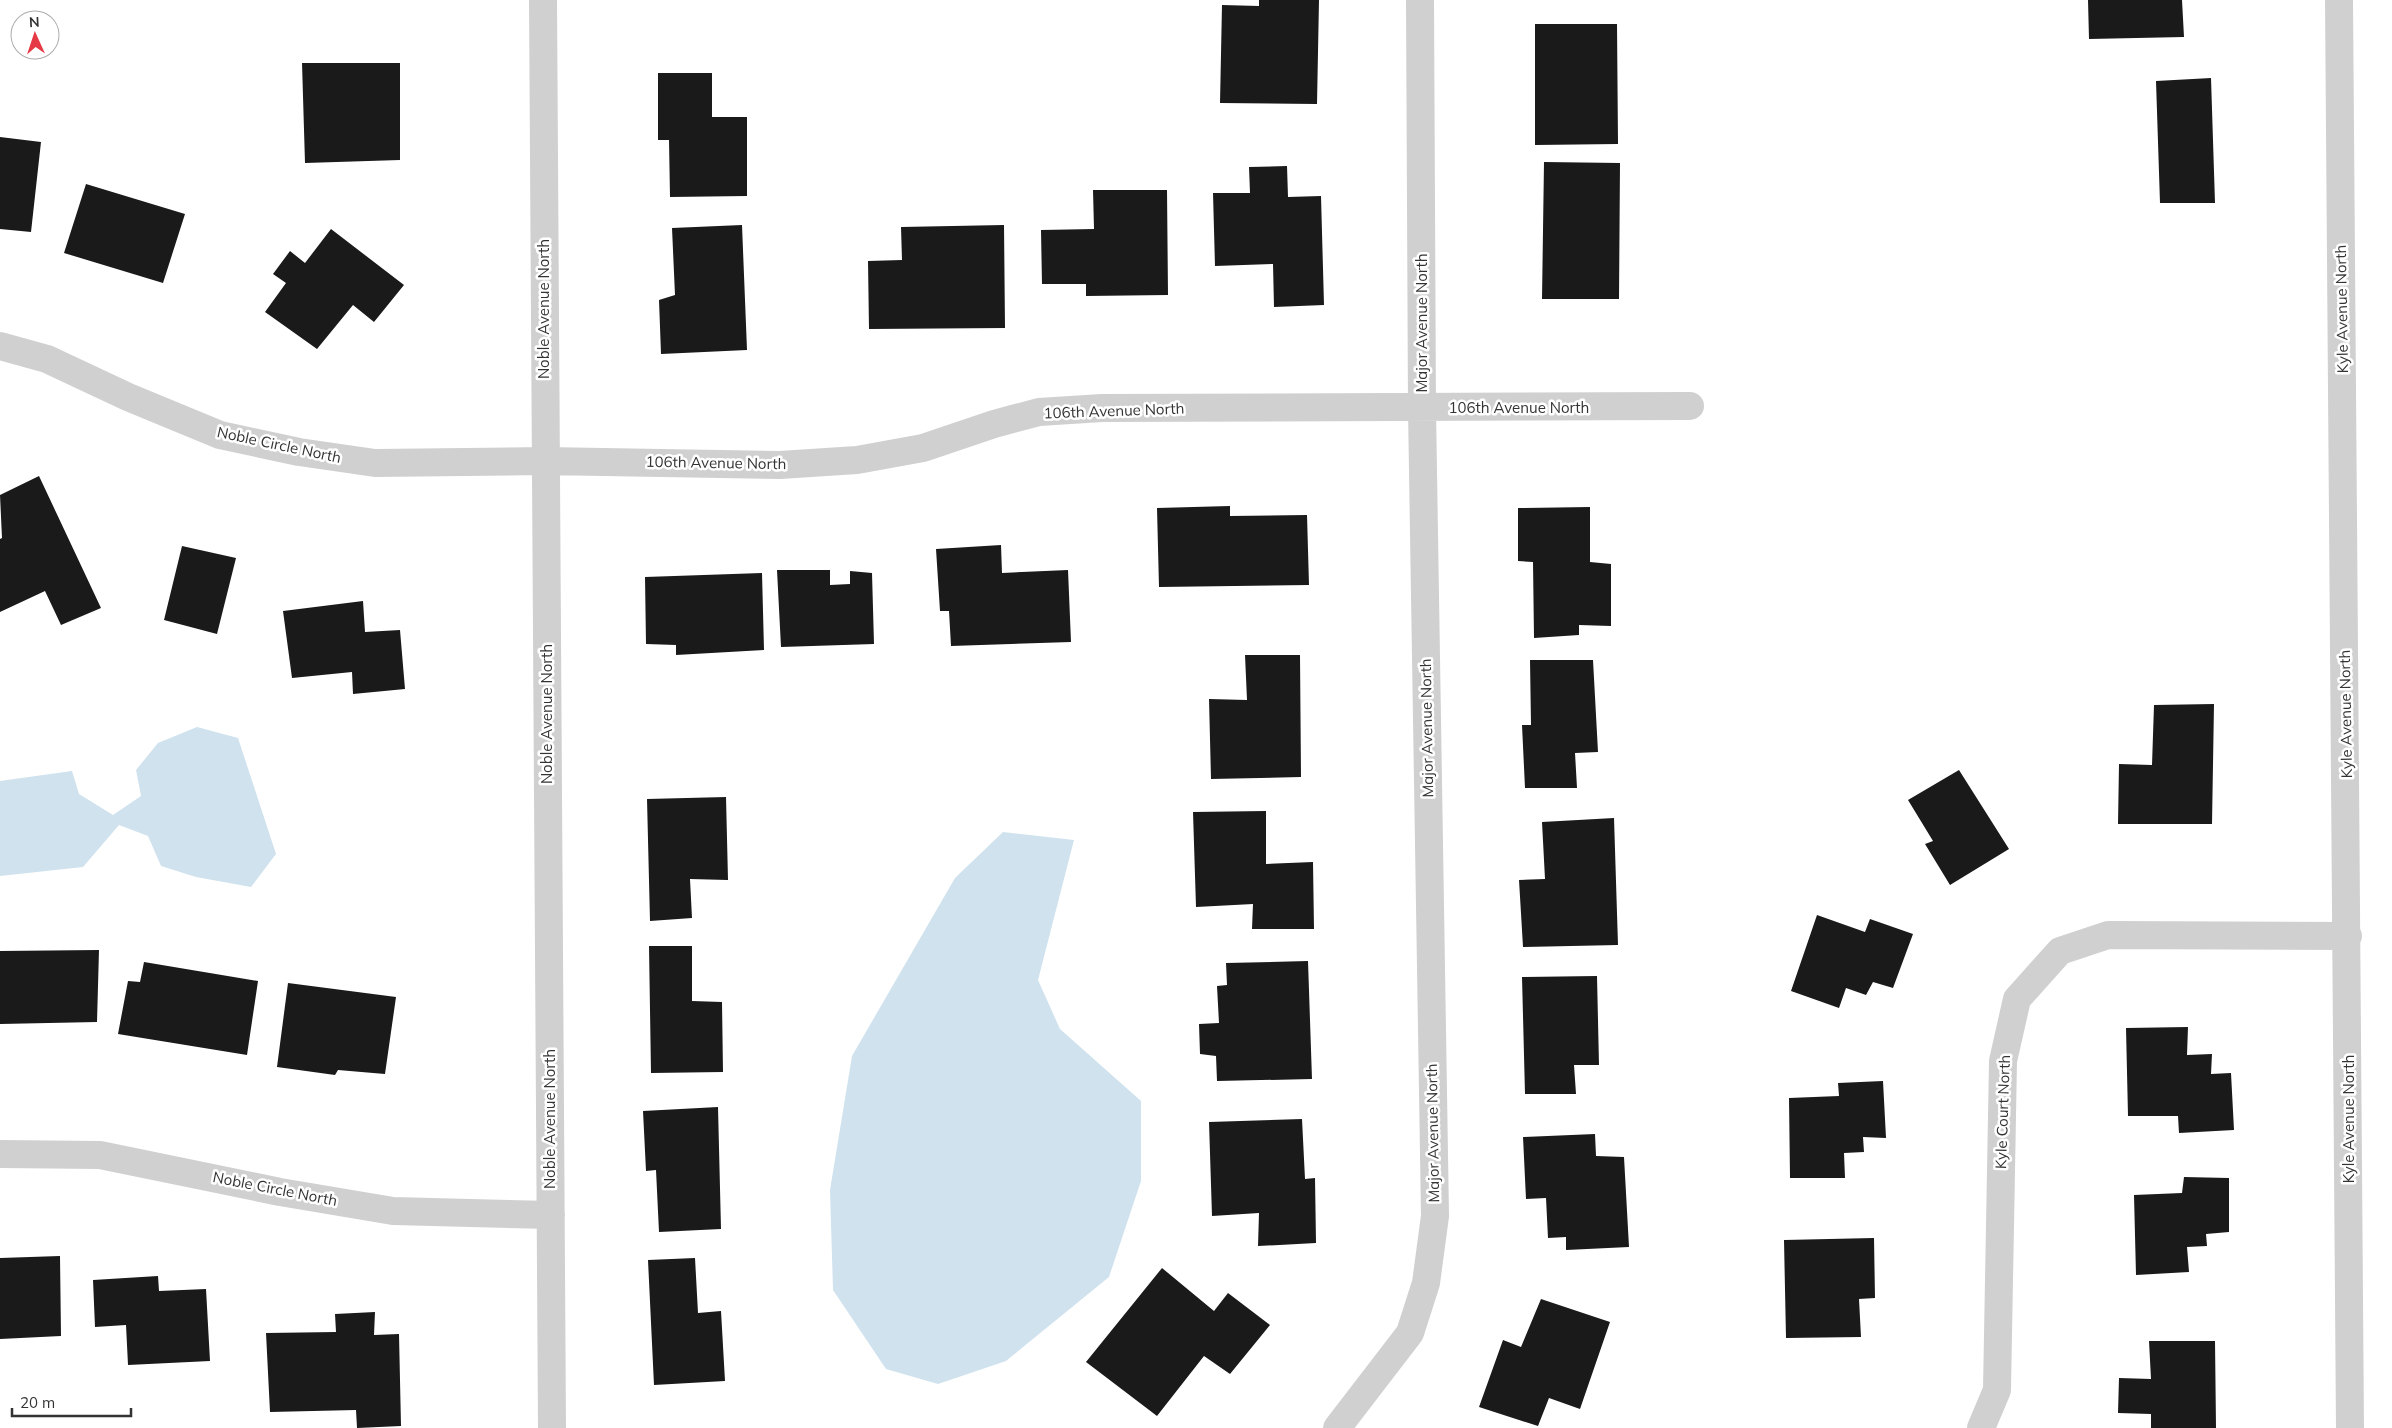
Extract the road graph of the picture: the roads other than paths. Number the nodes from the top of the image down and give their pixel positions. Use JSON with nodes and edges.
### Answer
{"nodes":[{"id":1,"x":543,"y":0,"type":"edge"},
{"id":2,"x":1420,"y":0,"type":"edge"},
{"id":3,"x":2339,"y":0,"type":"edge"},
{"id":4,"x":0,"y":346,"type":"edge"},
{"id":5,"x":1690,"y":406,"type":"dead end"},
{"id":6,"x":1422,"y":409,"type":"junction"},
{"id":7,"x":545,"y":461,"type":"junction"},
{"id":8,"x":2348,"y":936,"type":"junction"},
{"id":9,"x":0,"y":1154,"type":"edge"},
{"id":10,"x":551,"y":1215,"type":"junction"},
{"id":11,"x":552,"y":1428,"type":"edge"},
{"id":12,"x":1337,"y":1428,"type":"edge"},
{"id":13,"x":1981,"y":1428,"type":"edge"},
{"id":14,"x":2350,"y":1428,"type":"edge"}],
"edges":[{"from":1,"to":7,"type":"street","name":"Noble Avenue North"},
{"from":2,"to":6,"type":"street","name":"Major Avenue North"},
{"from":3,"to":8,"type":"street","name":"Kyle Avenue North"},
{"from":4,"to":7,"type":"street","name":"Noble Circle North"},
{"from":5,"to":6,"type":"street","name":"106th Avenue North"},
{"from":6,"to":7,"type":"street","name":"106th Avenue North"},
{"from":6,"to":12,"type":"street","name":"Major Avenue North"},
{"from":7,"to":10,"type":"street","name":"Noble Avenue North"},
{"from":8,"to":13,"type":"street","name":"Kyle Court North"},
{"from":8,"to":14,"type":"street","name":"Kyle Avenue North"},
{"from":9,"to":10,"type":"street","name":"Noble Circle North"},
{"from":10,"to":11,"type":"street","name":"Noble Avenue North"}]}
